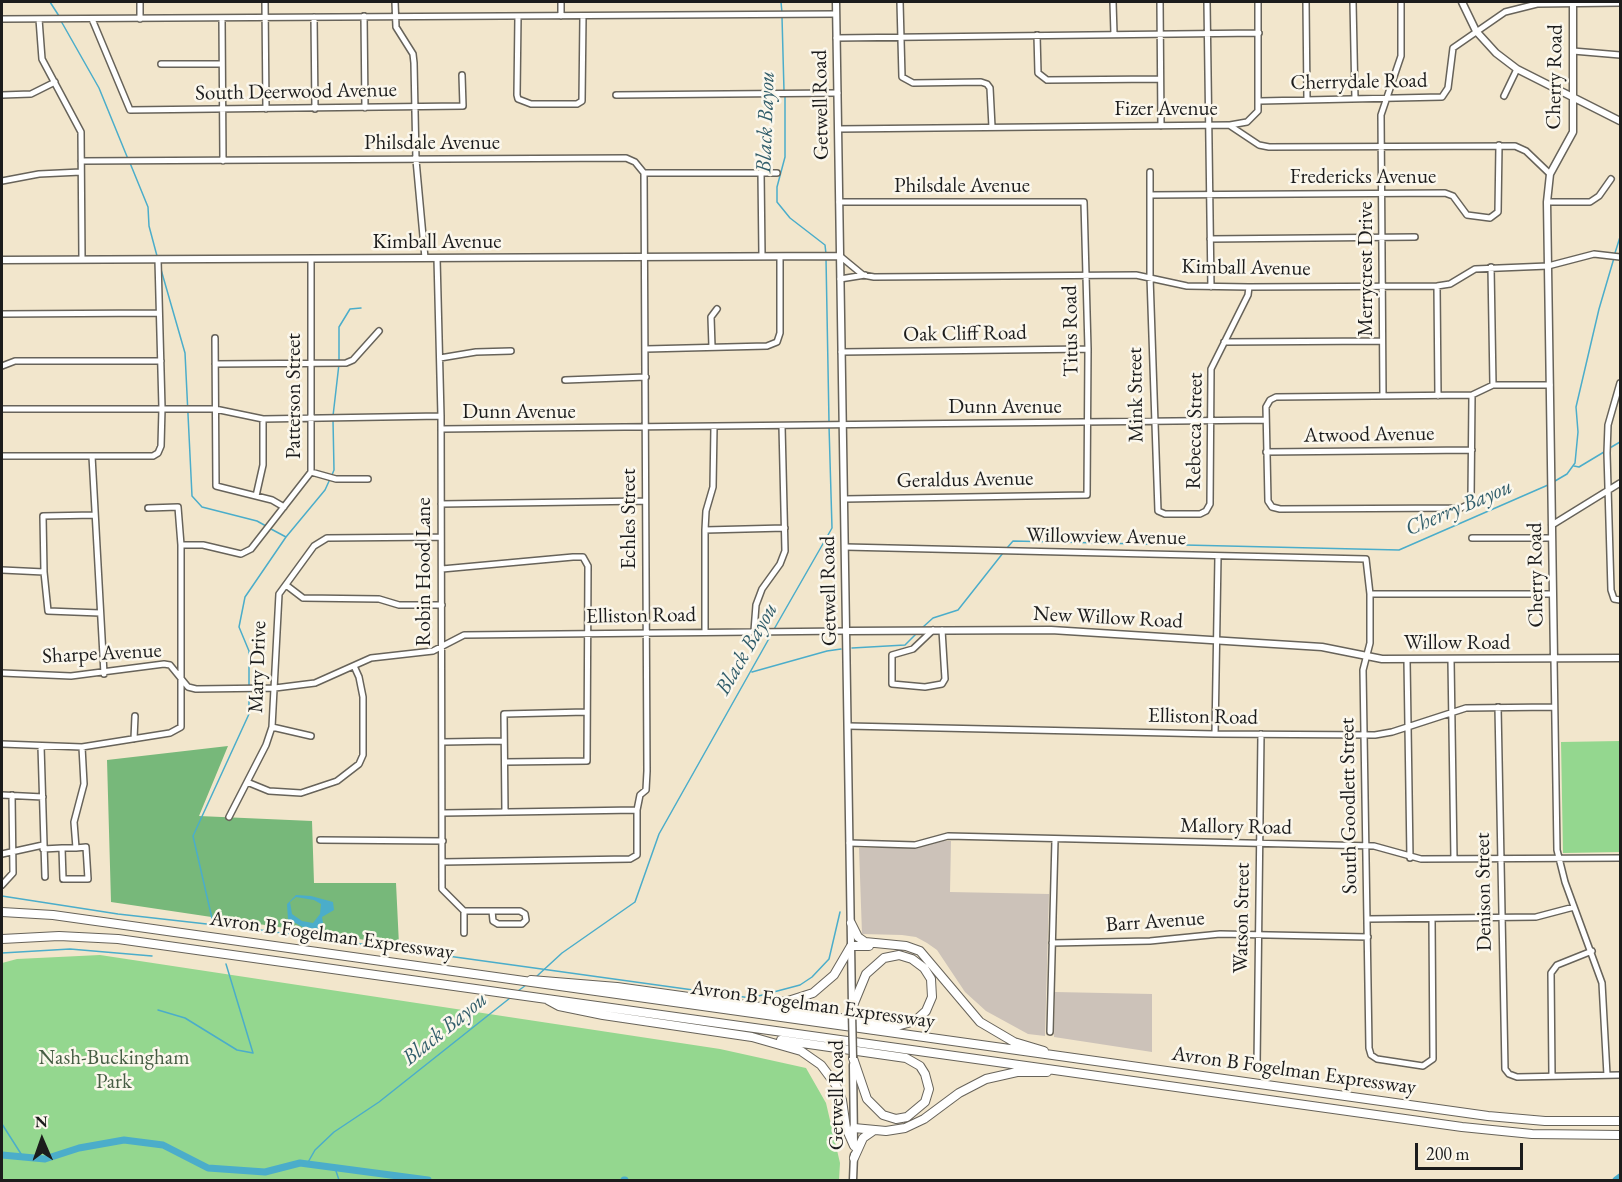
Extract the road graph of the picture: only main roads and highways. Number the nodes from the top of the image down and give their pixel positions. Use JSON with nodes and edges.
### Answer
{"nodes":[{"id":1,"x":836,"y":2,"type":"edge"},
{"id":2,"x":1462,"y":2,"type":"edge"},
{"id":3,"x":1573,"y":2,"type":"edge"},
{"id":4,"x":1573,"y":97,"type":"junction"},
{"id":5,"x":1620,"y":119,"type":"edge"},
{"id":6,"x":840,"y":256,"type":"junction"},
{"id":7,"x":2,"y":260,"type":"edge"},
{"id":8,"x":847,"y":631,"type":"junction"},
{"id":9,"x":1365,"y":657,"type":"joint"},
{"id":10,"x":1620,"y":658,"type":"edge"},
{"id":11,"x":1554,"y":659,"type":"junction"},
{"id":12,"x":2,"y":910,"type":"edge"},
{"id":13,"x":851,"y":923,"type":"junction"},
{"id":14,"x":2,"y":939,"type":"edge"},
{"id":15,"x":883,"y":944,"type":"junction"},
{"id":16,"x":851,"y":946,"type":"junction"},
{"id":17,"x":552,"y":983,"type":"junction"},
{"id":18,"x":540,"y":997,"type":"junction"},
{"id":19,"x":719,"y":1001,"type":"junction"},
{"id":20,"x":852,"y":1010,"type":"junction"},
{"id":21,"x":752,"y":1037,"type":"junction"},
{"id":22,"x":853,"y":1058,"type":"junction"},
{"id":23,"x":1083,"y":1060,"type":"junction"},
{"id":24,"x":1067,"y":1072,"type":"junction"},
{"id":25,"x":1620,"y":1121,"type":"edge"},
{"id":26,"x":854,"y":1128,"type":"junction"},
{"id":27,"x":877,"y":1131,"type":"junction"},
{"id":28,"x":1620,"y":1135,"type":"edge"},
{"id":29,"x":854,"y":1146,"type":"junction"},
{"id":30,"x":854,"y":1158,"type":"junction"},
{"id":31,"x":853,"y":1180,"type":"edge"}],
"edges":[{"from":1,"to":6,"type":"main road","name":"Getwell Road"},
{"from":2,"to":4,"type":"main road"},
{"from":3,"to":4,"type":"main road","name":"Cherry Road"},
{"from":4,"to":5,"type":"main road"},
{"from":4,"to":11,"type":"main road","name":"Cherry Road"},
{"from":6,"to":7,"type":"main road","name":"Kimball Avenue"},
{"from":6,"to":8,"type":"main road","name":"Getwell Road"},
{"from":8,"to":9,"type":"main road","name":"New Willow Road"},
{"from":8,"to":13,"type":"main road","name":"Getwell Road"},
{"from":9,"to":11,"type":"main road","name":"Willow Road"},
{"from":10,"to":11,"type":"main road","name":"Willow Road"},
{"from":12,"to":17,"type":"highway","name":"Avron B Fogelman Expressway"},
{"from":13,"to":15,"type":"highway"},
{"from":13,"to":16,"type":"main road","name":"Getwell Road"},
{"from":14,"to":18,"type":"highway","name":"Avron B Fogelman Expressway"},
{"from":15,"to":16,"type":"highway"},
{"from":15,"to":23,"type":"highway"},
{"from":16,"to":19,"type":"highway"},
{"from":16,"to":20,"type":"main road","name":"Getwell Road"},
{"from":17,"to":19,"type":"highway"},
{"from":17,"to":23,"type":"highway","name":"Avron B Fogelman Expressway"},
{"from":18,"to":21,"type":"highway"},
{"from":18,"to":24,"type":"highway","name":"Avron B Fogelman Expressway"},
{"from":19,"to":20,"type":"highway"},
{"from":20,"to":22,"type":"main road","name":"Getwell Road","bridge":true},
{"from":21,"to":22,"type":"highway"},
{"from":21,"to":29,"type":"highway"},
{"from":22,"to":26,"type":"main road","name":"Getwell Road"},
{"from":23,"to":25,"type":"highway","name":"Avron B Fogelman Expressway"},
{"from":24,"to":27,"type":"highway"},
{"from":24,"to":28,"type":"highway","name":"Avron B Fogelman Expressway"},
{"from":26,"to":27,"type":"highway"},
{"from":26,"to":29,"type":"main road","name":"Getwell Road"},
{"from":27,"to":30,"type":"highway"},
{"from":29,"to":30,"type":"main road","name":"Getwell Road"},
{"from":30,"to":31,"type":"main road","name":"Getwell Road"}]}
